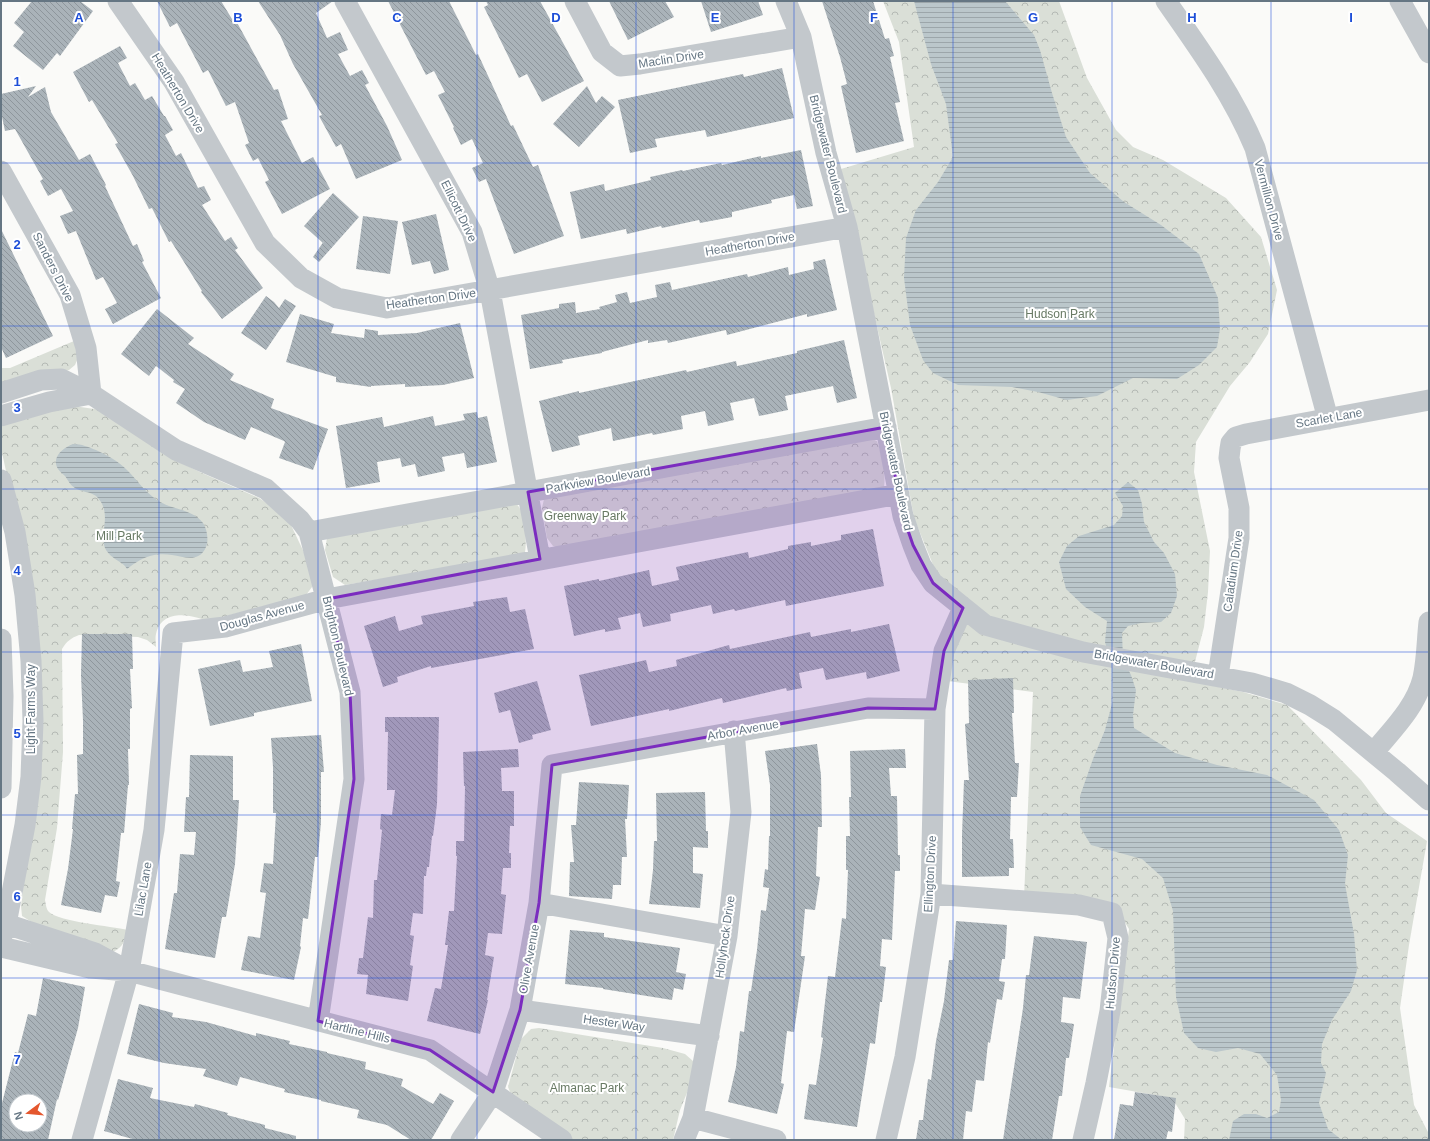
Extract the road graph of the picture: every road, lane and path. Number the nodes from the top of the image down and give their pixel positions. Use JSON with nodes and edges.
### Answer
{"nodes":[{"id":1,"x":118,"y":1,"type":"edge"},
{"id":2,"x":345,"y":1,"type":"edge"},
{"id":3,"x":575,"y":1,"type":"edge"},
{"id":4,"x":786,"y":1,"type":"edge"},
{"id":5,"x":1166,"y":1,"type":"edge"},
{"id":6,"x":1400,"y":1,"type":"edge"},
{"id":7,"x":802,"y":37,"type":"junction"},
{"id":8,"x":1429,"y":53,"type":"edge"},
{"id":9,"x":1,"y":171,"type":"edge"},
{"id":10,"x":847,"y":227,"type":"junction"},
{"id":11,"x":490,"y":291,"type":"junction"},
{"id":12,"x":1,"y":393,"type":"edge"},
{"id":13,"x":91,"y":394,"type":"junction"},
{"id":14,"x":1429,"y":400,"type":"edge"},
{"id":15,"x":1,"y":416,"type":"edge"},
{"id":16,"x":1328,"y":418,"type":"junction"},
{"id":17,"x":886,"y":427,"type":"junction"},
{"id":18,"x":1231,"y":442,"type":"joint"},
{"id":19,"x":1,"y":480,"type":"edge"},
{"id":20,"x":528,"y":492,"type":"junction"},
{"id":21,"x":899,"y":494,"type":"junction"},
{"id":22,"x":309,"y":532,"type":"junction"},
{"id":23,"x":540,"y":559,"type":"junction"},
{"id":24,"x":327,"y":599,"type":"junction"},
{"id":25,"x":963,"y":608,"type":"junction"},
{"id":26,"x":1429,"y":622,"type":"edge"},
{"id":27,"x":173,"y":633,"type":"joint"},
{"id":28,"x":1,"y":639,"type":"edge"},
{"id":29,"x":1218,"y":676,"type":"junction"},
{"id":30,"x":935,"y":708,"type":"junction"},
{"id":31,"x":734,"y":731,"type":"junction"},
{"id":32,"x":1374,"y":752,"type":"junction"},
{"id":33,"x":552,"y":766,"type":"joint"},
{"id":34,"x":1,"y":788,"type":"edge"},
{"id":35,"x":1429,"y":800,"type":"edge"},
{"id":36,"x":932,"y":894,"type":"junction"},
{"id":37,"x":539,"y":903,"type":"junction"},
{"id":38,"x":3,"y":929,"type":"edge"},
{"id":39,"x":727,"y":936,"type":"junction"},
{"id":40,"x":1,"y":947,"type":"edge"},
{"id":41,"x":129,"y":971,"type":"junction"},
{"id":42,"x":520,"y":1010,"type":"junction"},
{"id":43,"x":318,"y":1021,"type":"junction"},
{"id":44,"x":709,"y":1036,"type":"junction"},
{"id":45,"x":493,"y":1092,"type":"junction"},
{"id":46,"x":693,"y":1118,"type":"junction"},
{"id":47,"x":82,"y":1140,"type":"edge"},
{"id":48,"x":461,"y":1140,"type":"edge"},
{"id":49,"x":562,"y":1140,"type":"edge"},
{"id":50,"x":684,"y":1140,"type":"edge"},
{"id":51,"x":776,"y":1140,"type":"edge"},
{"id":52,"x":886,"y":1140,"type":"edge"},
{"id":53,"x":1083,"y":1140,"type":"edge"}],
"edges":[{"from":1,"to":11,"type":"street","name":"Heatherton Drive"},
{"from":2,"to":11,"type":"street","name":"Ellicott Drive"},
{"from":3,"to":7,"type":"street","name":"Maclin Drive"},
{"from":4,"to":7,"type":"street","name":"Bridgewater Boulevard"},
{"from":5,"to":16,"type":"street","name":"Vermillion Drive"},
{"from":6,"to":8,"type":"street"},
{"from":7,"to":10,"type":"street","name":"Bridgewater Boulevard"},
{"from":9,"to":13,"type":"street","name":"Sanders Drive"},
{"from":10,"to":11,"type":"street","name":"Heatherton Drive"},
{"from":10,"to":17,"type":"street","name":"Bridgewater Boulevard"},
{"from":11,"to":20,"type":"street","name":"Ellicott Drive"},
{"from":12,"to":13,"type":"street","name":"Brighton Boulevard"},
{"from":13,"to":15,"type":"street"},
{"from":13,"to":22,"type":"street","name":"Brighton Boulevard"},
{"from":14,"to":16,"type":"street","name":"Scarlet Lane"},
{"from":16,"to":18,"type":"street","name":"Scarlet Lane"},
{"from":17,"to":20,"type":"street","name":"Parkview Boulevard"},
{"from":17,"to":21,"type":"street","name":"Bridgewater Boulevard"},
{"from":18,"to":29,"type":"street","name":"Caladium Drive"},
{"from":19,"to":38,"type":"street","name":"Light Farms Way"},
{"from":20,"to":22,"type":"street","name":"Parkview Boulevard"},
{"from":20,"to":23,"type":"street","name":"Ellicott Drive"},
{"from":21,"to":23,"type":"street"},
{"from":21,"to":25,"type":"street","name":"Bridgewater Boulevard"},
{"from":22,"to":24,"type":"street","name":"Brighton Boulevard"},
{"from":23,"to":24,"type":"street"},
{"from":24,"to":27,"type":"street","name":"Douglas Avenue"},
{"from":24,"to":43,"type":"street","name":"Brighton Boulevard"},
{"from":25,"to":29,"type":"street","name":"Bridgewater Boulevard"},
{"from":25,"to":30,"type":"street","name":"Ellington Drive"},
{"from":26,"to":32,"type":"street"},
{"from":27,"to":41,"type":"street","name":"Lilac Lane"},
{"from":28,"to":34,"type":"street"},
{"from":29,"to":32,"type":"street","name":"Bridgewater Boulevard"},
{"from":30,"to":31,"type":"street","name":"Arbor Avenue"},
{"from":30,"to":36,"type":"street","name":"Ellington Drive"},
{"from":31,"to":33,"type":"street","name":"Arbor Avenue"},
{"from":31,"to":39,"type":"street","name":"Hollyhock Drive"},
{"from":32,"to":35,"type":"street","name":"Bridgewater Boulevard"},
{"from":33,"to":37,"type":"street","name":"Olive Avenue"},
{"from":36,"to":52,"type":"street","name":"Ellington Drive"},
{"from":36,"to":53,"type":"street","name":"Hudson Drive"},
{"from":37,"to":39,"type":"street"},
{"from":37,"to":42,"type":"street","name":"Olive Avenue"},
{"from":38,"to":41,"type":"street","name":"Hartline Hills"},
{"from":39,"to":44,"type":"street","name":"Hollyhock Drive"},
{"from":40,"to":41,"type":"street","name":"Hartline Hills"},
{"from":41,"to":43,"type":"street","name":"Hartline Hills"},
{"from":41,"to":47,"type":"street","name":"Lilac Lane"},
{"from":42,"to":44,"type":"street","name":"Hester Way"},
{"from":42,"to":45,"type":"street","name":"Olive Avenue"},
{"from":43,"to":45,"type":"street","name":"Hartline Hills"},
{"from":44,"to":46,"type":"street","name":"Hollyhock Drive"},
{"from":45,"to":48,"type":"street","name":"Olive Avenue"},
{"from":45,"to":49,"type":"street","name":"Hartline Hills"},
{"from":46,"to":50,"type":"street","name":"Hollyhock Drive"},
{"from":46,"to":51,"type":"street"}]}
